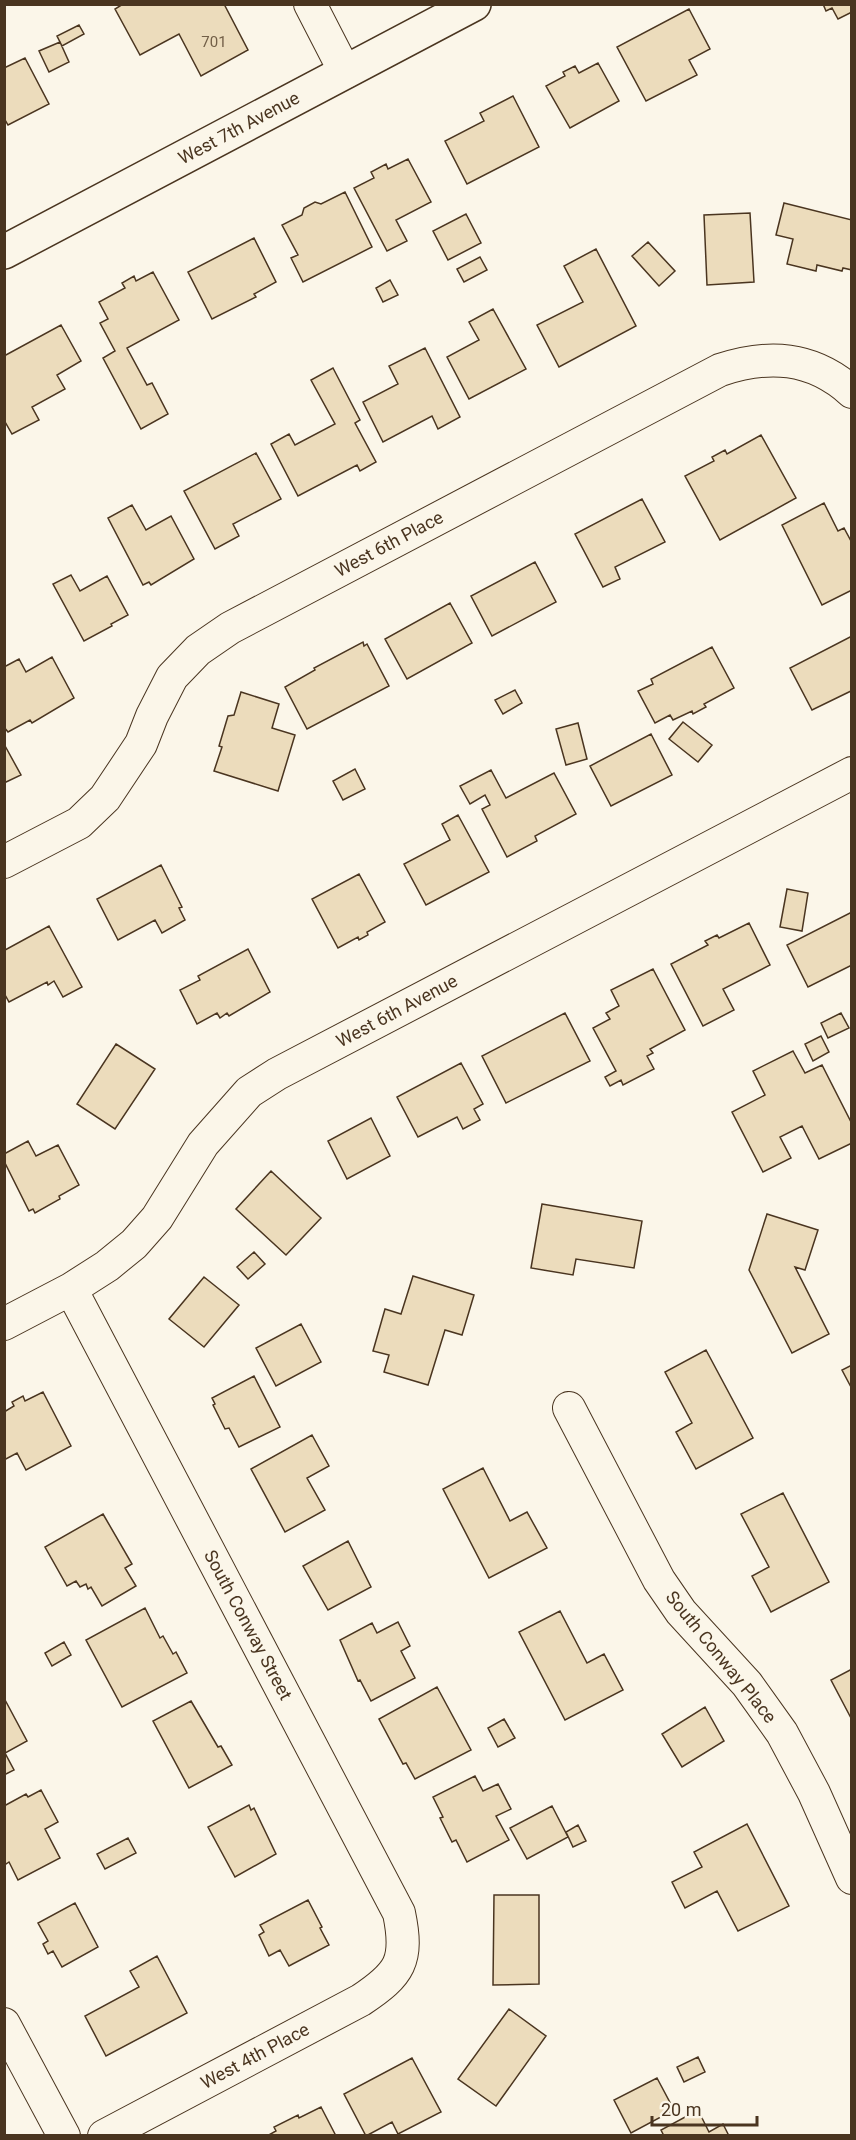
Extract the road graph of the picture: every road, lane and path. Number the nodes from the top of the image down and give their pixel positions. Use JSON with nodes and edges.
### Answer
{"nodes":[{"id":1,"x":310,"y":4,"type":"edge"},
{"id":2,"x":474,"y":4,"type":"edge"},
{"id":3,"x":345,"y":72,"type":"junction"},
{"id":4,"x":4,"y":252,"type":"edge"},
{"id":5,"x":852,"y":392,"type":"edge"},
{"id":6,"x":852,"y":773,"type":"edge"},
{"id":7,"x":4,"y":862,"type":"edge"},
{"id":8,"x":71,"y":1289,"type":"junction"},
{"id":9,"x":4,"y":1324,"type":"edge"},
{"id":10,"x":569,"y":1408,"type":"dead end"},
{"id":11,"x":852,"y":1878,"type":"edge"},
{"id":12,"x":400,"y":1966,"type":"joint"},
{"id":13,"x":4,"y":2024,"type":"edge"},
{"id":14,"x":64,"y":2136,"type":"edge"},
{"id":15,"x":104,"y":2136,"type":"edge"}],
"edges":[{"from":1,"to":3,"type":"street"},
{"from":2,"to":3,"type":"street","name":"West 7th Avenue"},
{"from":3,"to":4,"type":"street","name":"West 7th Avenue"},
{"from":5,"to":7,"type":"street","name":"West 6th Place"},
{"from":6,"to":8,"type":"street","name":"West 6th Avenue"},
{"from":8,"to":9,"type":"street","name":"West 6th Avenue"},
{"from":8,"to":12,"type":"street","name":"South Conway Street"},
{"from":10,"to":11,"type":"street","name":"South Conway Place"},
{"from":12,"to":15,"type":"street","name":"West 4th Place"},
{"from":13,"to":14,"type":"street"}]}
